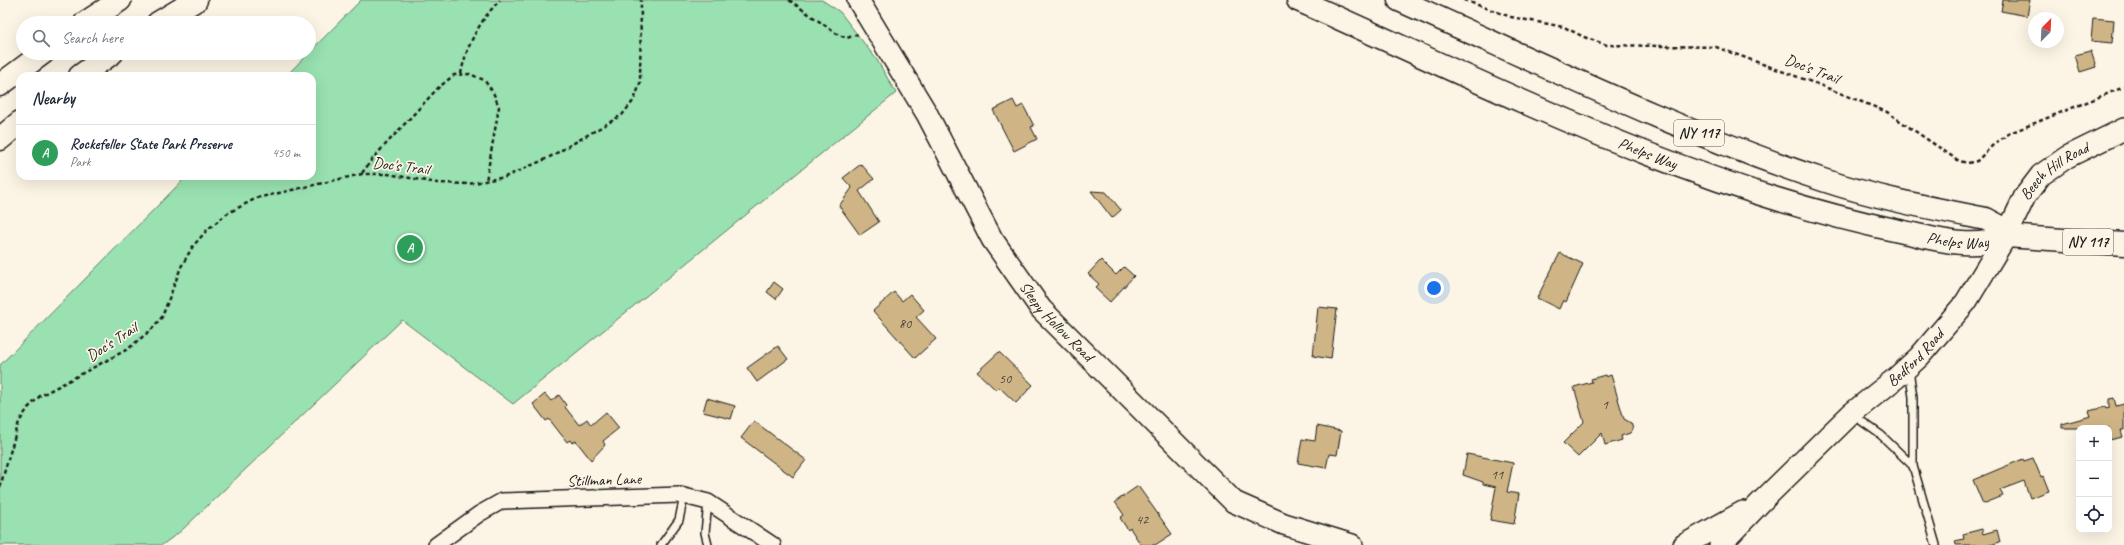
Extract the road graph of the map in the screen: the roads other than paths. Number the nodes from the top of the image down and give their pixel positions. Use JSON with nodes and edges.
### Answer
{"nodes":[{"id":1,"x":120,"y":0,"type":"edge"},
{"id":2,"x":196,"y":0,"type":"edge"},
{"id":3,"x":858,"y":0,"type":"edge"},
{"id":4,"x":1298,"y":0,"type":"edge"},
{"id":5,"x":1399,"y":0,"type":"edge"},
{"id":6,"x":96,"y":16,"type":"edge"},
{"id":7,"x":170,"y":16,"type":"edge"},
{"id":8,"x":34,"y":60,"type":"edge"},
{"id":9,"x":102,"y":60,"type":"edge"},
{"id":10,"x":17,"y":72,"type":"edge"},
{"id":11,"x":86,"y":72,"type":"edge"},
{"id":12,"x":16,"y":73,"type":"edge"},
{"id":13,"x":0,"y":85,"type":"edge"},
{"id":14,"x":16,"y":125,"type":"edge"},
{"id":15,"x":2124,"y":129,"type":"edge"},
{"id":16,"x":0,"y":138,"type":"edge"},
{"id":17,"x":2006,"y":236,"type":"junction"},
{"id":18,"x":2124,"y":244,"type":"edge"},
{"id":19,"x":1909,"y":366,"type":"junction"},
{"id":20,"x":1851,"y":414,"type":"junction"},
{"id":21,"x":1913,"y":466,"type":"junction"},
{"id":22,"x":684,"y":496,"type":"junction"},
{"id":23,"x":708,"y":502,"type":"junction"},
{"id":24,"x":1760,"y":502,"type":"junction"},
{"id":25,"x":436,"y":545,"type":"edge"},
{"id":26,"x":661,"y":545,"type":"edge"},
{"id":27,"x":708,"y":545,"type":"edge"},
{"id":28,"x":773,"y":545,"type":"edge"},
{"id":29,"x":1352,"y":545,"type":"edge"},
{"id":30,"x":1684,"y":545,"type":"edge"},
{"id":31,"x":1720,"y":545,"type":"edge"},
{"id":32,"x":1936,"y":545,"type":"edge"}],
"edges":[{"from":1,"to":6,"type":"main road"},
{"from":2,"to":7,"type":"main road"},
{"from":3,"to":29,"type":"street","name":"Sleepy Hollow Road"},
{"from":4,"to":17,"type":"main road","name":"Phelps Way","number":"NY 117"},
{"from":5,"to":17,"type":"main road","name":"Phelps Way","number":"NY 117"},
{"from":8,"to":10,"type":"main road"},
{"from":9,"to":11,"type":"main road"},
{"from":12,"to":13,"type":"main road"},
{"from":14,"to":16,"type":"main road"},
{"from":15,"to":17,"type":"street","name":"Beech Hill Road"},
{"from":17,"to":18,"type":"main road","number":"NY 117"},
{"from":17,"to":19,"type":"street","name":"Bedford Road"},
{"from":19,"to":20,"type":"street","name":"Bedford Road"},
{"from":19,"to":21,"type":"lane"},
{"from":20,"to":21,"type":"lane"},
{"from":20,"to":24,"type":"street","name":"Bedford Road"},
{"from":21,"to":32,"type":"lane"},
{"from":22,"to":23,"type":"street","name":"Stillman Lane"},
{"from":22,"to":25,"type":"street","name":"Stillman Lane"},
{"from":22,"to":26,"type":"lane"},
{"from":23,"to":27,"type":"lane"},
{"from":23,"to":28,"type":"street","name":"Stillman Lane"},
{"from":24,"to":30,"type":"street"},
{"from":24,"to":31,"type":"street","name":"Bedford Road"}]}
